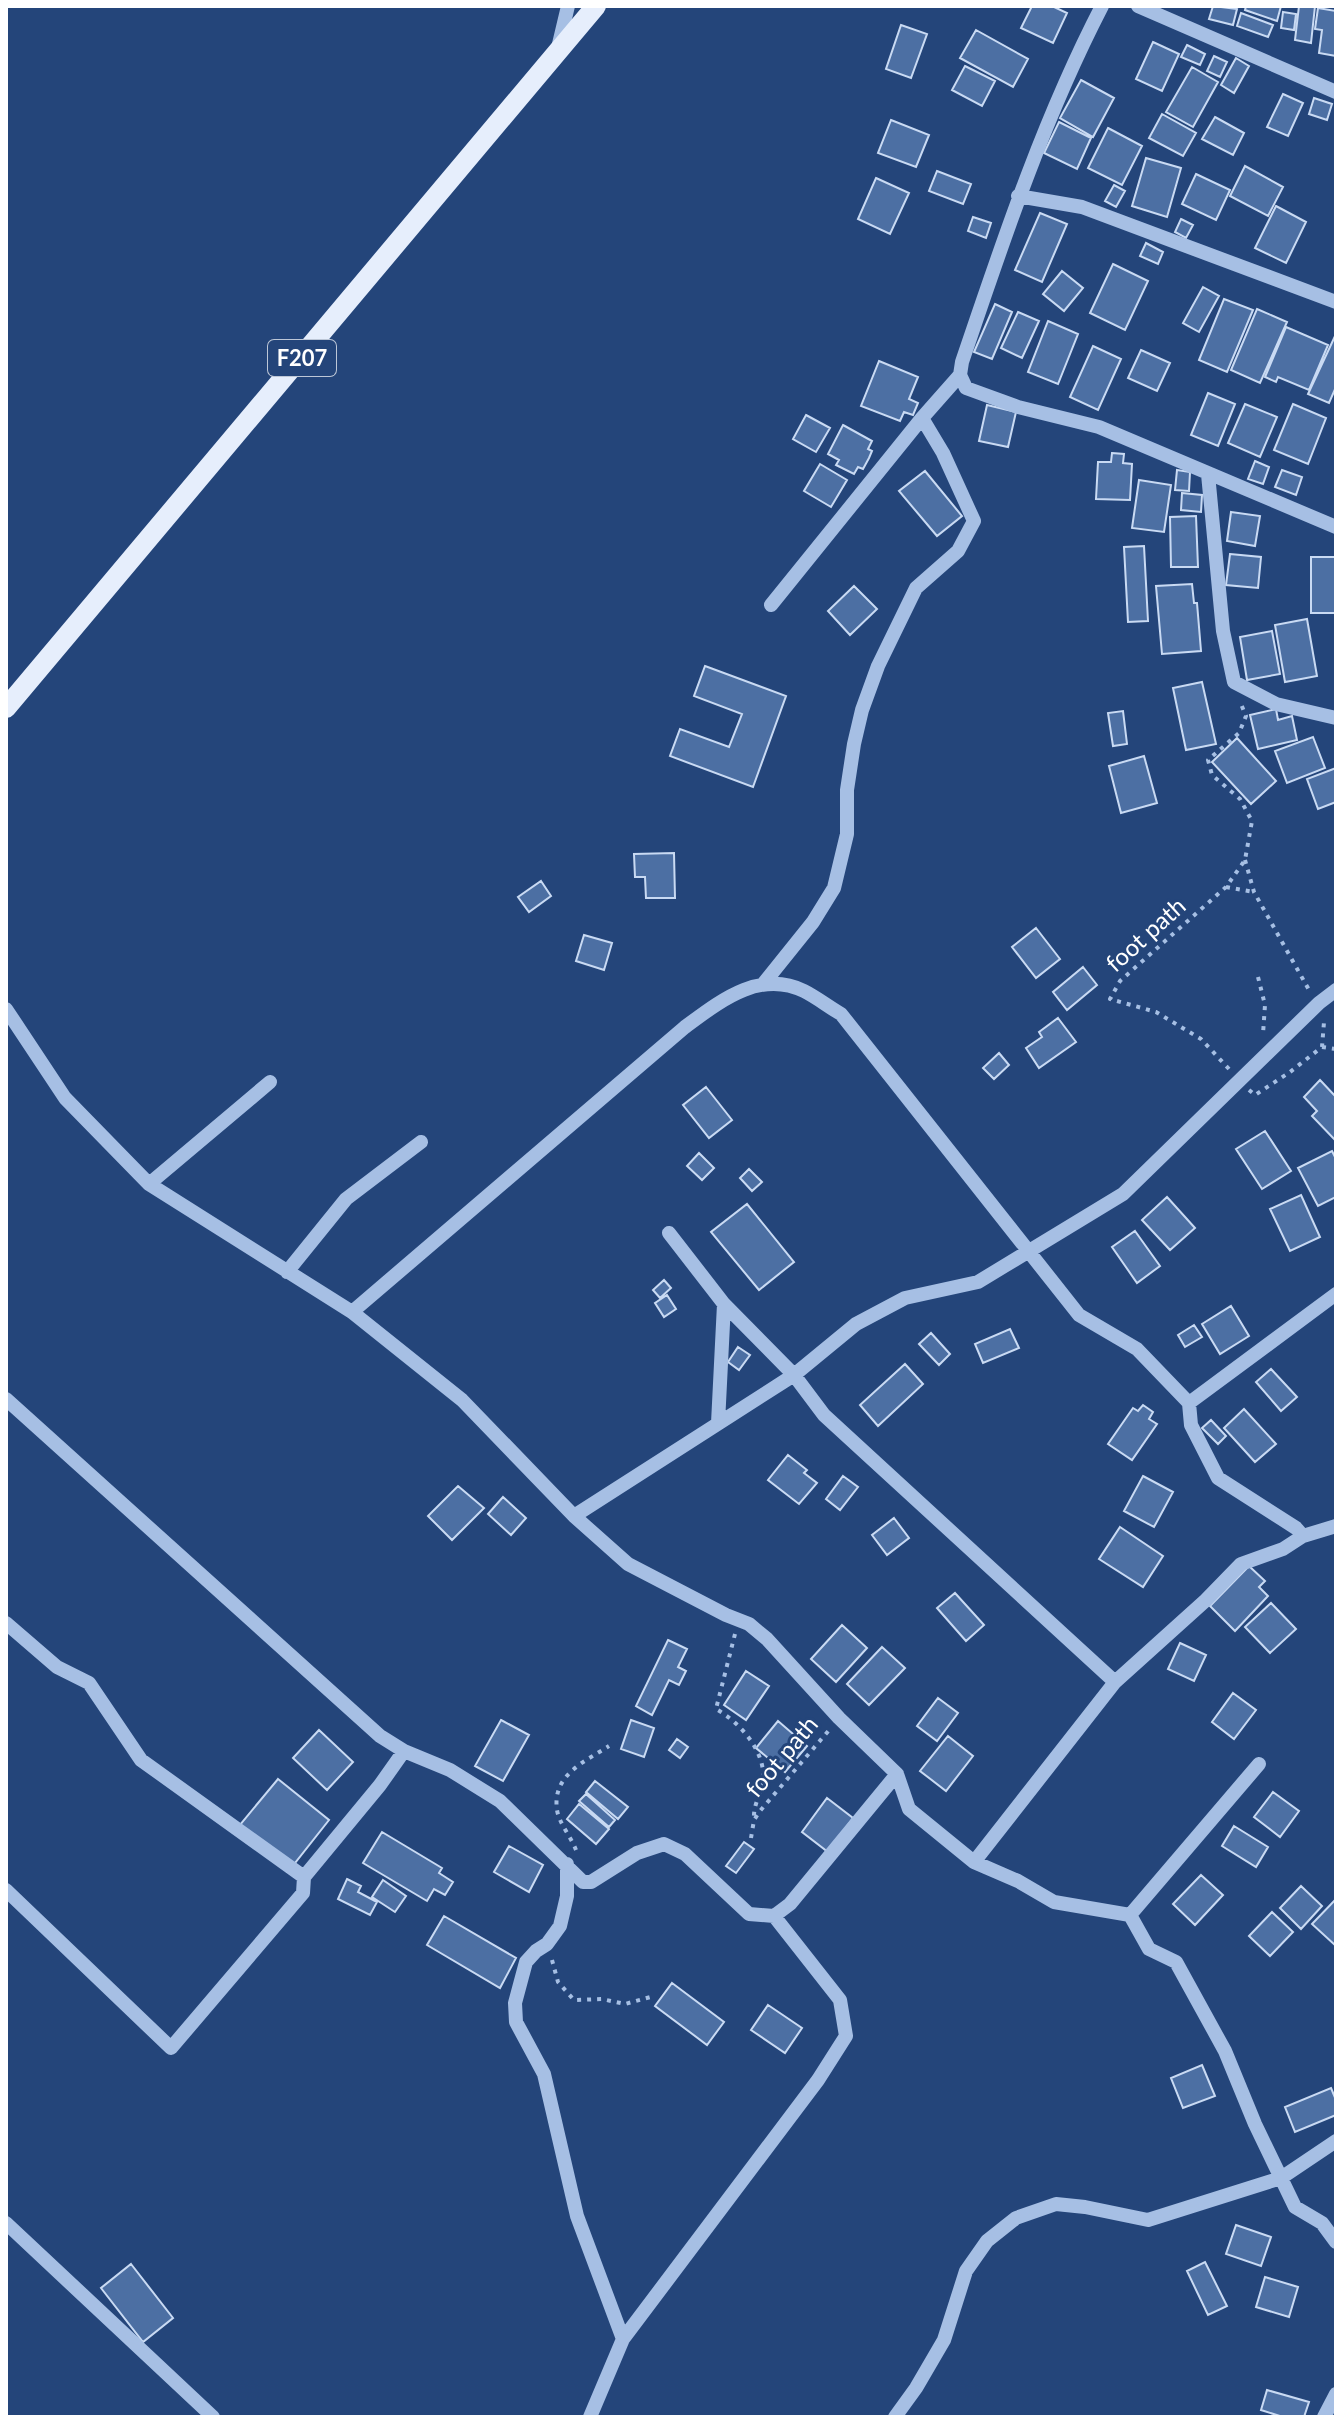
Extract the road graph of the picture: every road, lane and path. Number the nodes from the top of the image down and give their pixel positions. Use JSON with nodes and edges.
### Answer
{"nodes":[{"id":1,"x":568,"y":6,"type":"edge"},
{"id":2,"x":596,"y":6,"type":"edge"},
{"id":3,"x":1102,"y":6,"type":"edge"},
{"id":4,"x":1138,"y":6,"type":"edge"},
{"id":5,"x":557,"y":52,"type":"junction"},
{"id":6,"x":1336,"y":92,"type":"edge"},
{"id":7,"x":1018,"y":196,"type":"junction"},
{"id":8,"x":1336,"y":302,"type":"edge"},
{"id":9,"x":960,"y":375,"type":"junction"},
{"id":10,"x":922,"y":418,"type":"junction"},
{"id":11,"x":1208,"y":474,"type":"junction"},
{"id":12,"x":1336,"y":527,"type":"edge"},
{"id":13,"x":771,"y":605,"type":"dead end"},
{"id":14,"x":1234,"y":682,"type":"junction"},
{"id":15,"x":6,"y":708,"type":"edge"},
{"id":16,"x":1336,"y":718,"type":"edge"},
{"id":17,"x":1245,"y":860,"type":"junction"},
{"id":18,"x":1226,"y":887,"type":"junction"},
{"id":19,"x":1254,"y":892,"type":"junction"},
{"id":20,"x":764,"y":983,"type":"junction"},
{"id":21,"x":1336,"y":990,"type":"edge"},
{"id":22,"x":1319,"y":1003,"type":"junction"},
{"id":23,"x":6,"y":1009,"type":"edge"},
{"id":24,"x":1322,"y":1047,"type":"junction"},
{"id":25,"x":1336,"y":1049,"type":"edge"},
{"id":26,"x":1240,"y":1081,"type":"junction"},
{"id":27,"x":270,"y":1082,"type":"dead end"},
{"id":28,"x":421,"y":1142,"type":"dead end"},
{"id":29,"x":149,"y":1184,"type":"junction"},
{"id":30,"x":669,"y":1233,"type":"dead end"},
{"id":31,"x":1026,"y":1251,"type":"junction"},
{"id":32,"x":287,"y":1272,"type":"junction"},
{"id":33,"x":1336,"y":1294,"type":"edge"},
{"id":34,"x":724,"y":1304,"type":"junction"},
{"id":35,"x":352,"y":1312,"type":"junction"},
{"id":36,"x":794,"y":1375,"type":"junction"},
{"id":37,"x":6,"y":1399,"type":"edge"},
{"id":38,"x":1189,"y":1403,"type":"junction"},
{"id":39,"x":718,"y":1423,"type":"junction"},
{"id":40,"x":574,"y":1516,"type":"junction"},
{"id":41,"x":1336,"y":1526,"type":"edge"},
{"id":42,"x":1303,"y":1536,"type":"junction"},
{"id":43,"x":739,"y":1620,"type":"junction"},
{"id":44,"x":6,"y":1623,"type":"edge"},
{"id":45,"x":1115,"y":1682,"type":"junction"},
{"id":46,"x":839,"y":1718,"type":"junction"},
{"id":47,"x":404,"y":1751,"type":"junction"},
{"id":48,"x":1259,"y":1764,"type":"dead end"},
{"id":49,"x":897,"y":1774,"type":"junction"},
{"id":50,"x":754,"y":1820,"type":"junction"},
{"id":51,"x":751,"y":1838,"type":"dead end"},
{"id":52,"x":974,"y":1862,"type":"junction"},
{"id":53,"x":567,"y":1864,"type":"junction"},
{"id":54,"x":304,"y":1877,"type":"junction"},
{"id":55,"x":6,"y":1890,"type":"edge"},
{"id":56,"x":1130,"y":1915,"type":"junction"},
{"id":57,"x":774,"y":1916,"type":"junction"},
{"id":58,"x":1336,"y":2141,"type":"edge"},
{"id":59,"x":1281,"y":2178,"type":"junction"},
{"id":60,"x":6,"y":2223,"type":"edge"},
{"id":61,"x":1336,"y":2242,"type":"edge"},
{"id":62,"x":623,"y":2339,"type":"junction"},
{"id":63,"x":1336,"y":2394,"type":"edge"},
{"id":64,"x":213,"y":2417,"type":"edge"},
{"id":65,"x":590,"y":2417,"type":"edge"},
{"id":66,"x":895,"y":2417,"type":"edge"},
{"id":67,"x":1324,"y":2417,"type":"edge"}],
"edges":[{"from":1,"to":5,"type":"street"},
{"from":2,"to":5,"type":"main road","number":"F207"},
{"from":3,"to":7,"type":"street"},
{"from":4,"to":6,"type":"street"},
{"from":5,"to":15,"type":"main road","number":"F207"},
{"from":7,"to":8,"type":"street"},
{"from":7,"to":9,"type":"street"},
{"from":9,"to":10,"type":"street"},
{"from":9,"to":11,"type":"street"},
{"from":10,"to":13,"type":"street"},
{"from":10,"to":20,"type":"street"},
{"from":11,"to":12,"type":"street"},
{"from":11,"to":14,"type":"street"},
{"from":14,"to":16,"type":"street"},
{"from":14,"to":17,"type":"path","name":"foot path"},
{"from":17,"to":18,"type":"path","name":"foot path"},
{"from":17,"to":19,"type":"path","name":"foot path"},
{"from":18,"to":19,"type":"path"},
{"from":18,"to":26,"type":"path","name":"foot path"},
{"from":19,"to":22,"type":"path","name":"foot path"},
{"from":20,"to":31,"type":"street"},
{"from":20,"to":35,"type":"street"},
{"from":21,"to":22,"type":"street"},
{"from":22,"to":24,"type":"path","name":"foot path"},
{"from":22,"to":26,"type":"street"},
{"from":23,"to":29,"type":"street"},
{"from":24,"to":25,"type":"path"},
{"from":24,"to":26,"type":"path"},
{"from":26,"to":31,"type":"street"},
{"from":27,"to":29,"type":"street"},
{"from":28,"to":32,"type":"street"},
{"from":29,"to":32,"type":"street"},
{"from":30,"to":34,"type":"street"},
{"from":31,"to":36,"type":"street"},
{"from":31,"to":38,"type":"street"},
{"from":32,"to":35,"type":"street"},
{"from":33,"to":38,"type":"street"},
{"from":34,"to":36,"type":"street"},
{"from":34,"to":39,"type":"street"},
{"from":35,"to":40,"type":"street"},
{"from":36,"to":39,"type":"street"},
{"from":36,"to":45,"type":"street"},
{"from":37,"to":47,"type":"street"},
{"from":38,"to":42,"type":"street"},
{"from":39,"to":40,"type":"street"},
{"from":40,"to":43,"type":"street"},
{"from":41,"to":42,"type":"street"},
{"from":42,"to":45,"type":"street"},
{"from":43,"to":46,"type":"street"},
{"from":43,"to":50,"type":"path","name":"foot path"},
{"from":44,"to":54,"type":"street"},
{"from":45,"to":52,"type":"street"},
{"from":46,"to":49,"type":"street"},
{"from":46,"to":50,"type":"path","name":"foot path"},
{"from":47,"to":53,"type":"street"},
{"from":47,"to":54,"type":"street"},
{"from":48,"to":56,"type":"street"},
{"from":49,"to":52,"type":"street"},
{"from":49,"to":57,"type":"street"},
{"from":50,"to":51,"type":"path","name":"foot path"},
{"from":52,"to":56,"type":"street"},
{"from":53,"to":57,"type":"street"},
{"from":53,"to":62,"type":"street"},
{"from":54,"to":55,"type":"street"},
{"from":56,"to":59,"type":"street"},
{"from":57,"to":62,"type":"street"},
{"from":58,"to":59,"type":"street"},
{"from":59,"to":61,"type":"street"},
{"from":59,"to":66,"type":"street"},
{"from":60,"to":64,"type":"street"},
{"from":62,"to":65,"type":"street"},
{"from":63,"to":67,"type":"street"}]}
